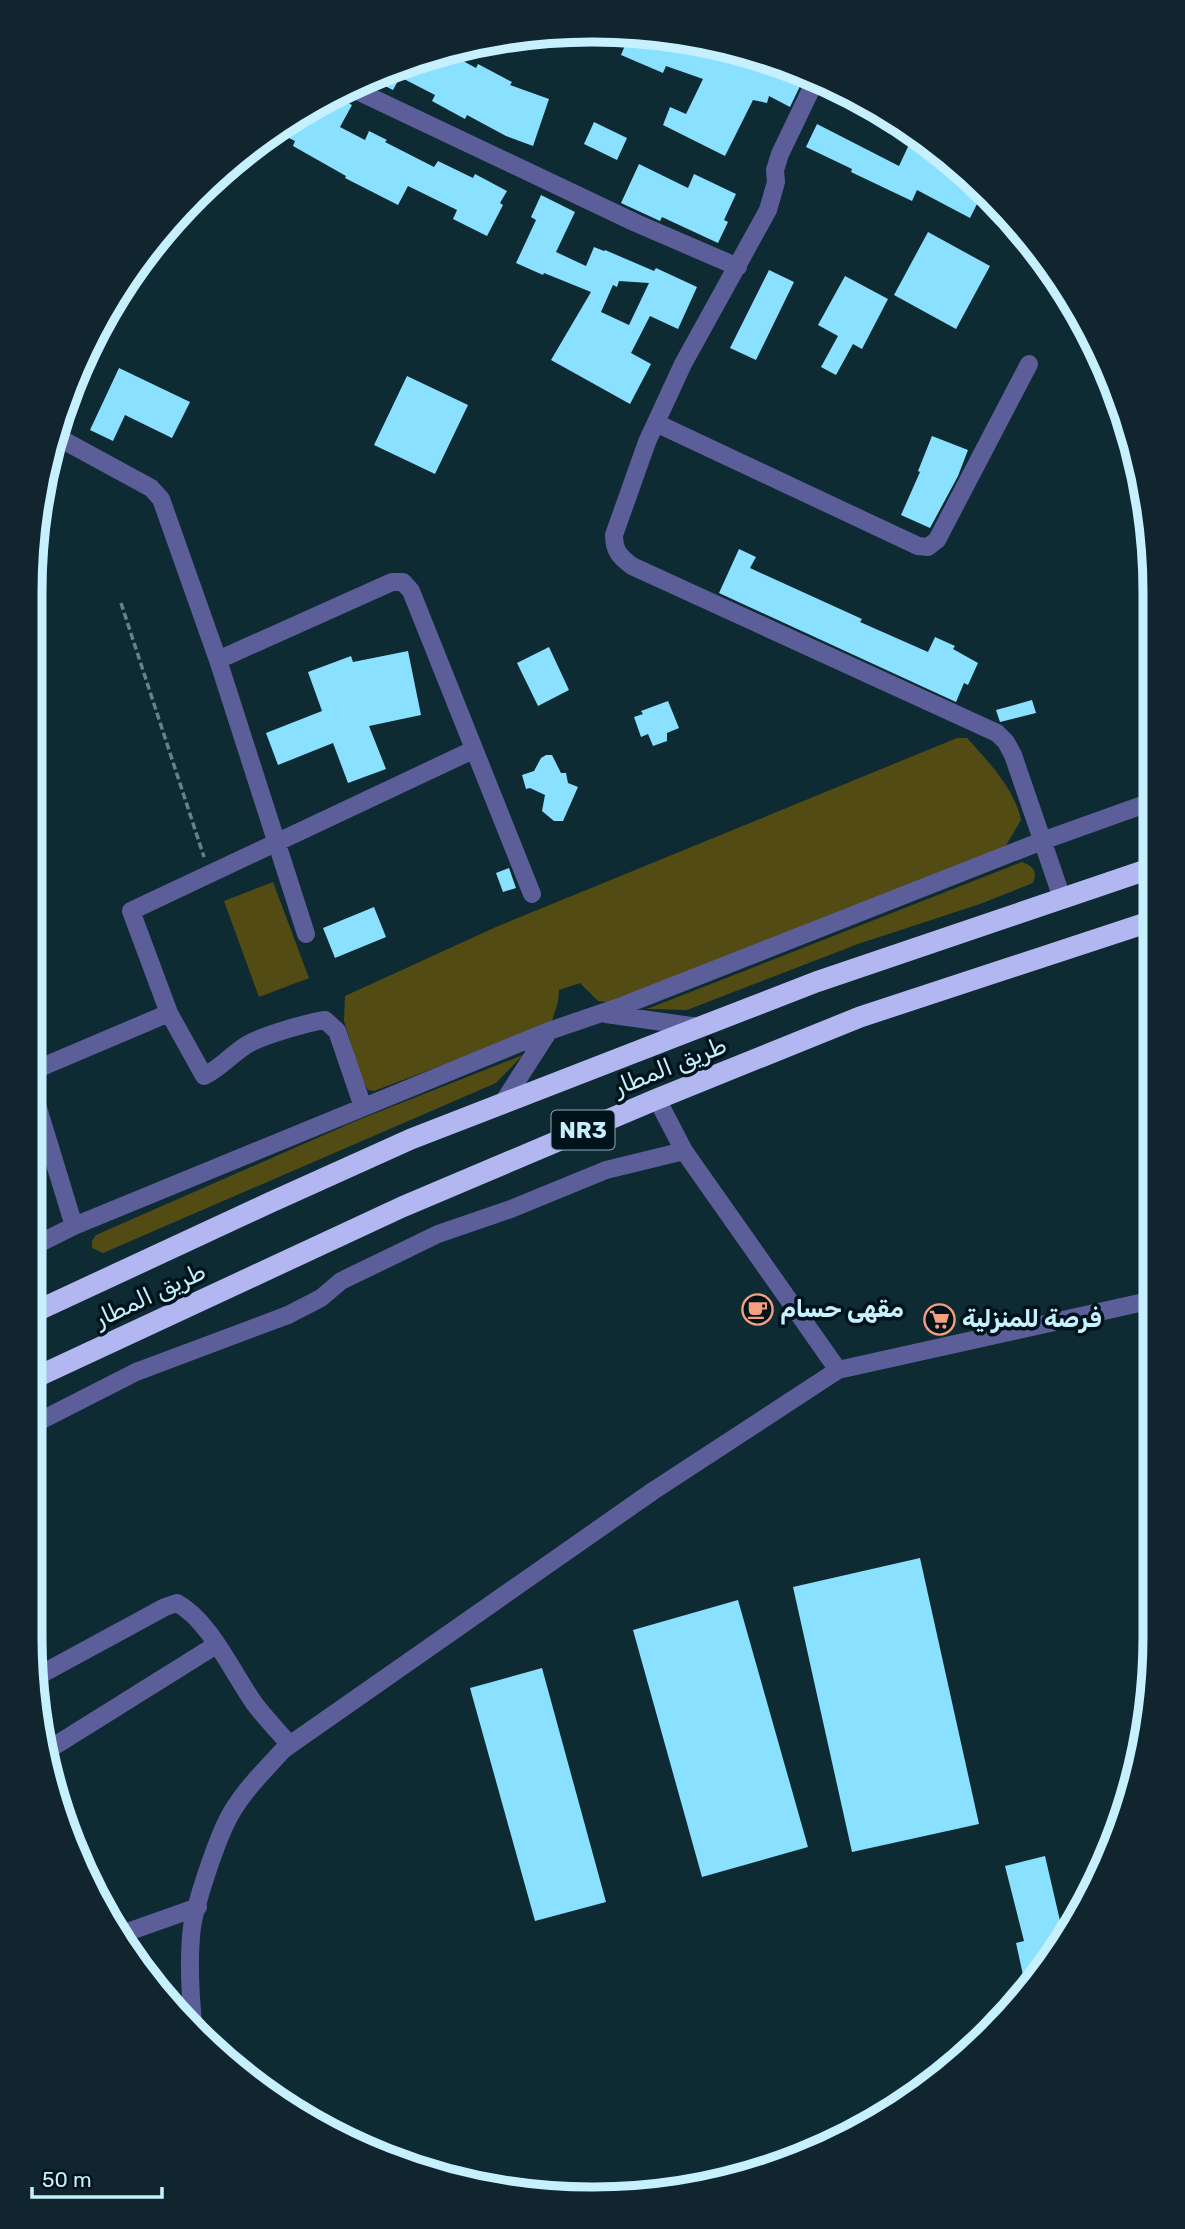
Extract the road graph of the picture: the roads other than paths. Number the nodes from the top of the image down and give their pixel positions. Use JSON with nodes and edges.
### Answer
{"nodes":[{"id":1,"x":812,"y":88,"type":"edge"},
{"id":2,"x":362,"y":93,"type":"edge"},
{"id":3,"x":738,"y":267,"type":"junction"},
{"id":4,"x":1029,"y":364,"type":"dead end"},
{"id":5,"x":656,"y":423,"type":"junction"},
{"id":6,"x":64,"y":441,"type":"edge"},
{"id":7,"x":218,"y":660,"type":"junction"},
{"id":8,"x":473,"y":750,"type":"junction"},
{"id":9,"x":1143,"y":805,"type":"edge"},
{"id":10,"x":1042,"y":841,"type":"junction"},
{"id":11,"x":277,"y":842,"type":"junction"},
{"id":12,"x":1143,"y":870,"type":"edge"},
{"id":13,"x":532,"y":894,"type":"dead end"},
{"id":14,"x":1062,"y":898,"type":"junction"},
{"id":15,"x":1143,"y":924,"type":"edge"},
{"id":16,"x":306,"y":934,"type":"dead end"},
{"id":17,"x":169,"y":1013,"type":"junction"},
{"id":18,"x":602,"y":1013,"type":"junction"},
{"id":19,"x":699,"y":1027,"type":"junction"},
{"id":20,"x":549,"y":1031,"type":"junction"},
{"id":21,"x":42,"y":1067,"type":"edge"},
{"id":22,"x":657,"y":1099,"type":"junction"},
{"id":23,"x":502,"y":1104,"type":"junction"},
{"id":24,"x":363,"y":1107,"type":"junction"},
{"id":25,"x":42,"y":1121,"type":"edge"},
{"id":26,"x":684,"y":1151,"type":"junction"},
{"id":27,"x":74,"y":1226,"type":"junction"},
{"id":28,"x":42,"y":1242,"type":"edge"},
{"id":29,"x":1143,"y":1302,"type":"edge"},
{"id":30,"x":42,"y":1308,"type":"edge"},
{"id":31,"x":838,"y":1370,"type":"junction"},
{"id":32,"x":42,"y":1374,"type":"edge"},
{"id":33,"x":42,"y":1420,"type":"edge"},
{"id":34,"x":216,"y":1645,"type":"junction"},
{"id":35,"x":43,"y":1674,"type":"edge"},
{"id":36,"x":290,"y":1745,"type":"junction"},
{"id":37,"x":53,"y":1746,"type":"edge"},
{"id":38,"x":198,"y":1908,"type":"junction"},
{"id":39,"x":129,"y":1932,"type":"edge"},
{"id":40,"x":192,"y":2014,"type":"edge"}],
"edges":[{"from":1,"to":3,"type":"street"},
{"from":2,"to":3,"type":"street"},
{"from":3,"to":5,"type":"street"},
{"from":4,"to":5,"type":"street"},
{"from":5,"to":10,"type":"street"},
{"from":6,"to":7,"type":"street"},
{"from":7,"to":8,"type":"street"},
{"from":7,"to":11,"type":"street"},
{"from":8,"to":11,"type":"street"},
{"from":8,"to":13,"type":"street"},
{"from":9,"to":10,"type":"street"},
{"from":10,"to":14,"type":"street"},
{"from":10,"to":18,"type":"street"},
{"from":11,"to":16,"type":"street"},
{"from":11,"to":17,"type":"street"},
{"from":12,"to":14,"type":"highway","name":"طريق المطار","number":"NR3"},
{"from":14,"to":19,"type":"highway","name":"طريق المطار","number":"NR3"},
{"from":15,"to":22,"type":"highway","name":"طريق المطار","number":"NR3"},
{"from":17,"to":21,"type":"street"},
{"from":17,"to":24,"type":"street"},
{"from":18,"to":19,"type":"street"},
{"from":18,"to":20,"type":"street"},
{"from":19,"to":23,"type":"highway","name":"طريق المطار","number":"NR3"},
{"from":20,"to":23,"type":"street"},
{"from":20,"to":24,"type":"street"},
{"from":22,"to":26,"type":"street"},
{"from":22,"to":32,"type":"highway","name":"طريق المطار","number":"NR3"},
{"from":23,"to":30,"type":"highway","name":"طريق المطار","number":"NR3"},
{"from":24,"to":27,"type":"street"},
{"from":25,"to":27,"type":"street"},
{"from":26,"to":31,"type":"street"},
{"from":26,"to":33,"type":"street"},
{"from":27,"to":28,"type":"street"},
{"from":29,"to":31,"type":"street"},
{"from":31,"to":36,"type":"street"},
{"from":34,"to":35,"type":"street"},
{"from":34,"to":36,"type":"street"},
{"from":34,"to":37,"type":"street"},
{"from":36,"to":38,"type":"street"},
{"from":38,"to":39,"type":"street"},
{"from":38,"to":40,"type":"street"}]}
